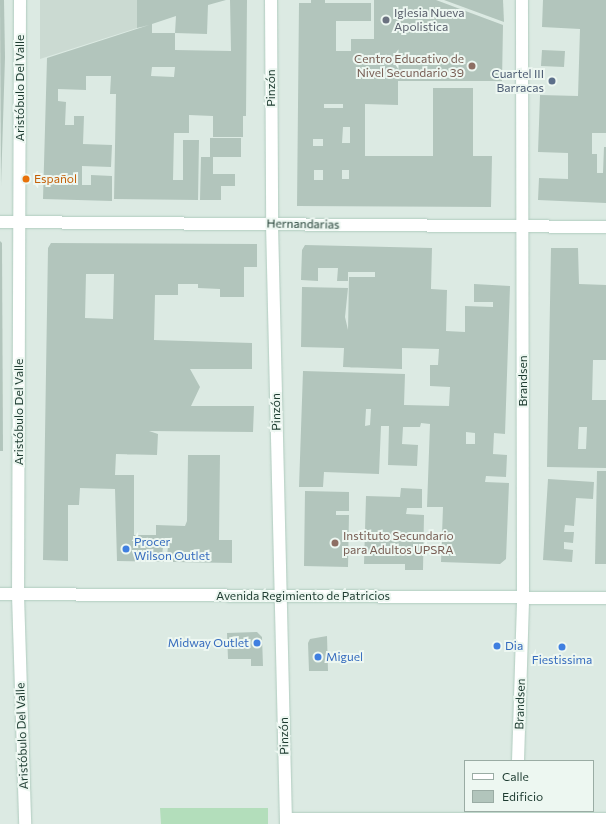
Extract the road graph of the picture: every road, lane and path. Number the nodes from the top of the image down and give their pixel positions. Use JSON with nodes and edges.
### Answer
{"nodes":[{"id":1,"x":20,"y":0,"type":"edge"},
{"id":2,"x":271,"y":0,"type":"edge"},
{"id":3,"x":522,"y":0,"type":"edge"},
{"id":4,"x":0,"y":222,"type":"edge"},
{"id":5,"x":20,"y":222,"type":"junction"},
{"id":6,"x":272,"y":224,"type":"junction"},
{"id":7,"x":523,"y":226,"type":"junction"},
{"id":8,"x":606,"y":227,"type":"edge"},
{"id":9,"x":0,"y":594,"type":"edge"},
{"id":10,"x":18,"y":595,"type":"junction"},
{"id":11,"x":280,"y":595,"type":"junction"},
{"id":12,"x":523,"y":598,"type":"junction"},
{"id":13,"x":606,"y":598,"type":"edge"},
{"id":14,"x":518,"y":760,"type":"edge"},
{"id":15,"x":516,"y":818,"type":"edge"},
{"id":16,"x":606,"y":819,"type":"edge"},
{"id":17,"x":286,"y":822,"type":"edge"},
{"id":18,"x":25,"y":824,"type":"edge"}],
"edges":[{"from":1,"to":5,"type":"street","name":"Aristóbulo Del Valle"},
{"from":2,"to":6,"type":"street","name":"Pinzón"},
{"from":3,"to":7,"type":"street","name":"Brandsen"},
{"from":4,"to":5,"type":"street","name":"Hernandarias"},
{"from":5,"to":6,"type":"street","name":"Hernandarias"},
{"from":5,"to":10,"type":"street","name":"Aristóbulo Del Valle"},
{"from":6,"to":7,"type":"street","name":"Hernandarias"},
{"from":6,"to":11,"type":"street","name":"Pinzón"},
{"from":7,"to":8,"type":"street","name":"Hernandarias"},
{"from":7,"to":12,"type":"street","name":"Brandsen"},
{"from":9,"to":10,"type":"street","name":"Avenida Regimiento de Patricios"},
{"from":10,"to":11,"type":"street","name":"Avenida Regimiento de Patricios"},
{"from":10,"to":18,"type":"street","name":"Aristóbulo Del Valle"},
{"from":11,"to":12,"type":"street","name":"Avenida Regimiento de Patricios"},
{"from":11,"to":17,"type":"street","name":"Pinzón"},
{"from":12,"to":13,"type":"street","name":"Avenida Regimiento de Patricios"},
{"from":12,"to":14,"type":"street","name":"Brandsen"},
{"from":15,"to":16,"type":"street"},
{"from":15,"to":17,"type":"street"}]}
